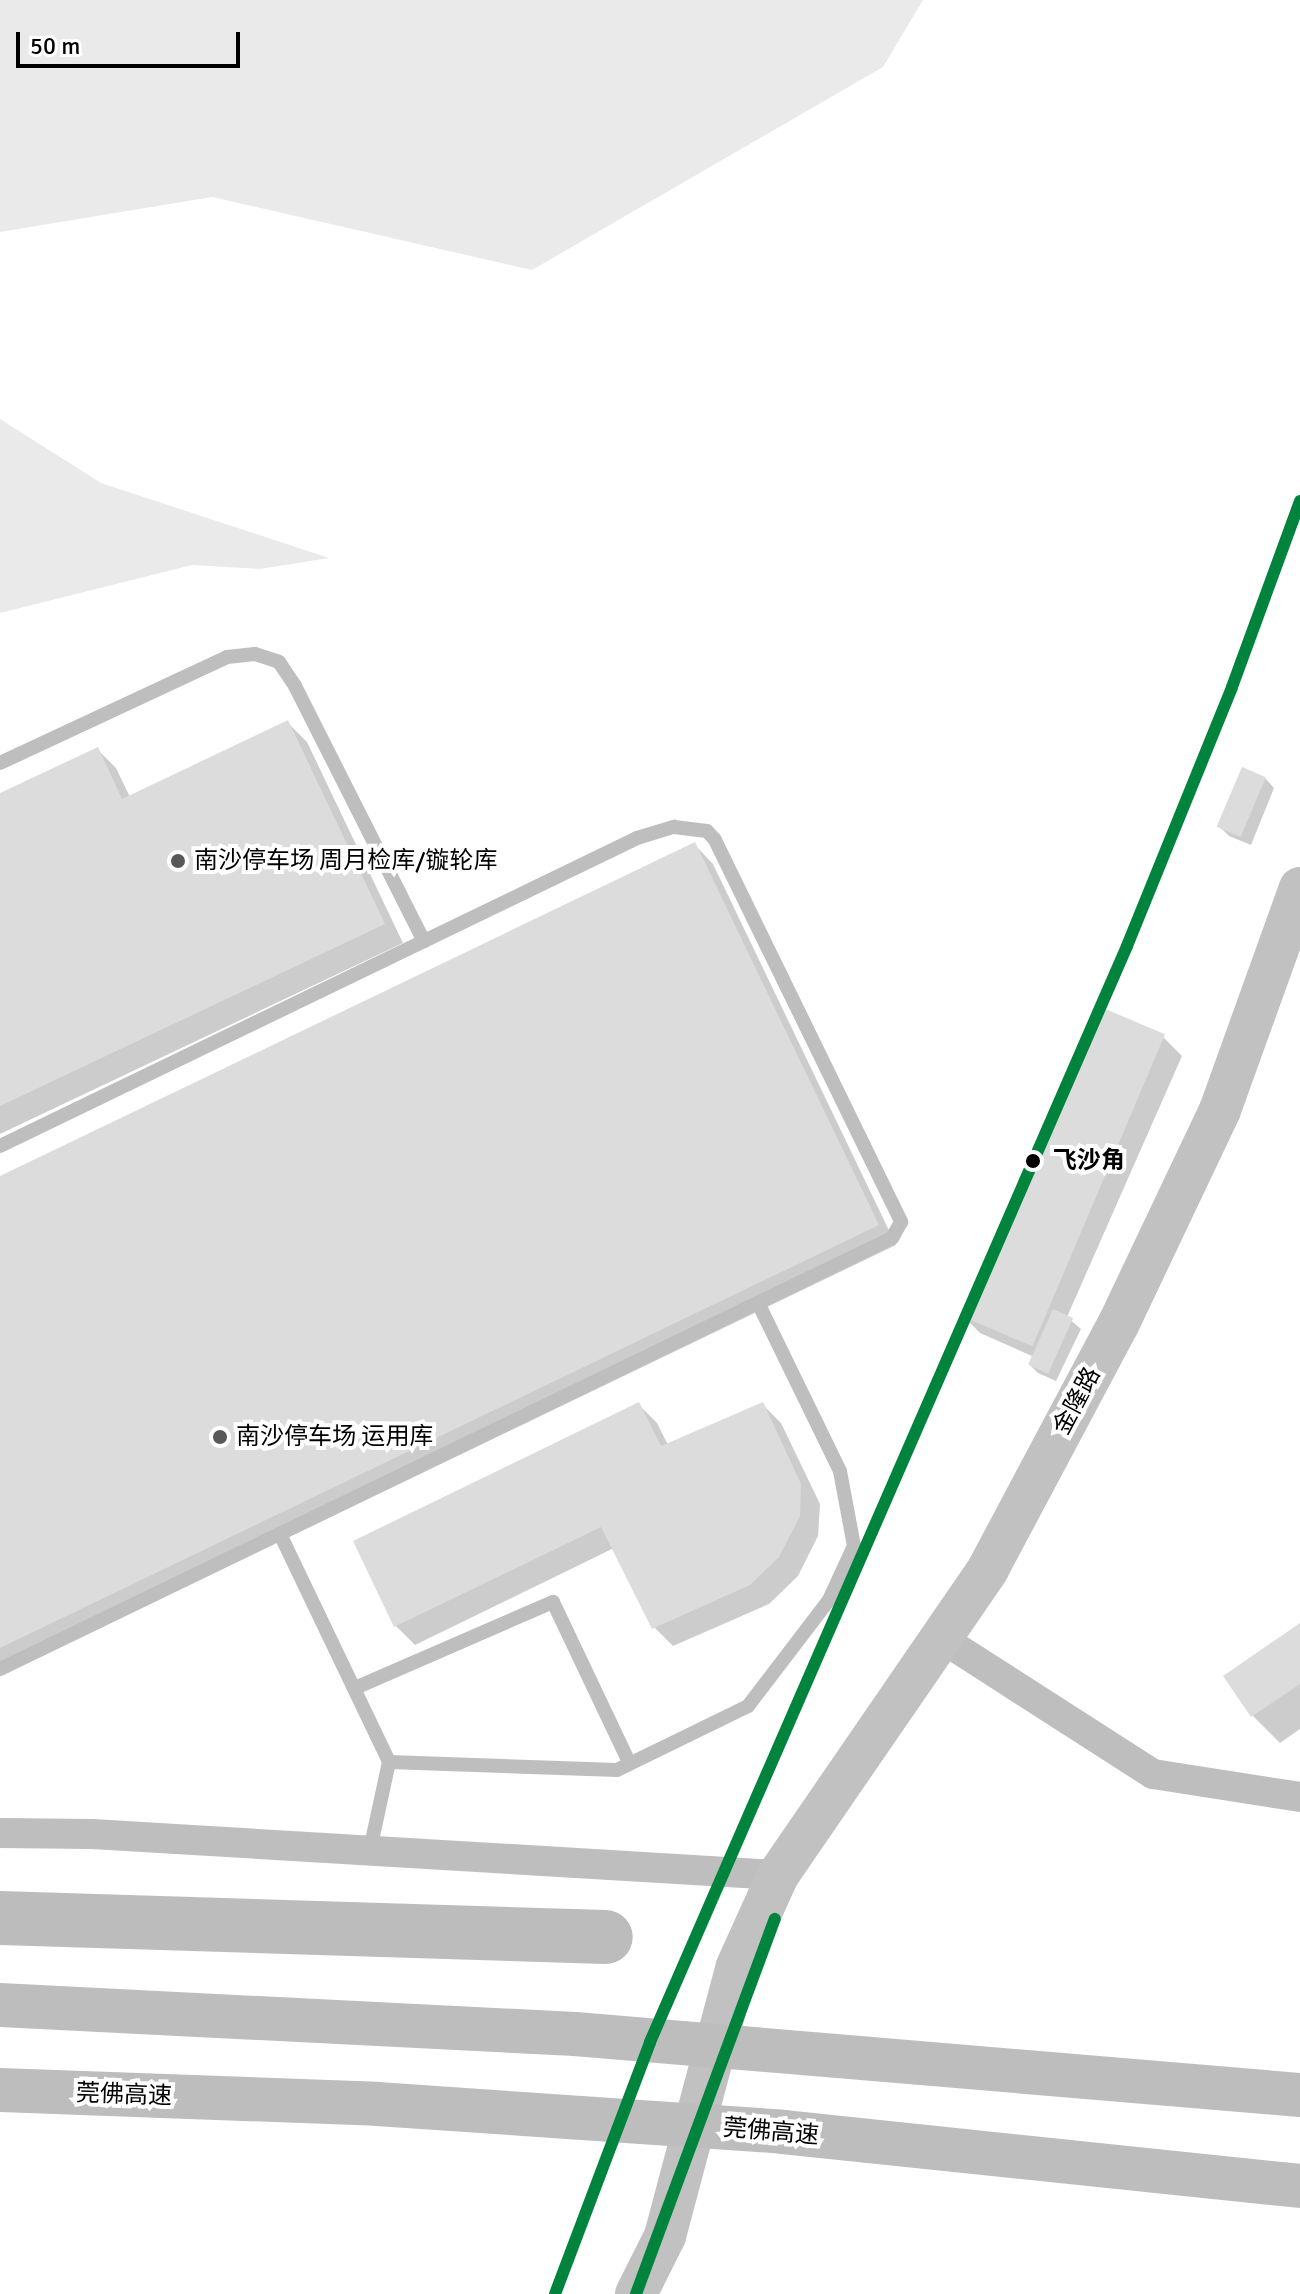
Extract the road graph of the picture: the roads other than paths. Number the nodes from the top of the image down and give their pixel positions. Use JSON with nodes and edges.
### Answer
{"nodes":[{"id":1,"x":0,"y":763,"type":"edge"},
{"id":2,"x":1300,"y":888,"type":"edge"},
{"id":3,"x":424,"y":941,"type":"junction"},
{"id":4,"x":0,"y":1146,"type":"edge"},
{"id":5,"x":758,"y":1303,"type":"junction"},
{"id":6,"x":280,"y":1534,"type":"junction"},
{"id":7,"x":941,"y":1638,"type":"junction"},
{"id":8,"x":0,"y":1669,"type":"edge"},
{"id":9,"x":355,"y":1688,"type":"junction"},
{"id":10,"x":389,"y":1762,"type":"junction"},
{"id":11,"x":630,"y":1764,"type":"junction"},
{"id":12,"x":1300,"y":1797,"type":"edge"},
{"id":13,"x":0,"y":1833,"type":"edge"},
{"id":14,"x":370,"y":1850,"type":"junction"},
{"id":15,"x":778,"y":1875,"type":"junction"},
{"id":16,"x":0,"y":2005,"type":"edge"},
{"id":17,"x":0,"y":2090,"type":"edge"},
{"id":18,"x":1300,"y":2095,"type":"edge"},
{"id":19,"x":1300,"y":2186,"type":"edge"},
{"id":20,"x":636,"y":2294,"type":"edge"}],
"edges":[{"from":1,"to":3,"type":"lane"},
{"from":2,"to":7,"type":"main road","name":"金隆路"},
{"from":3,"to":4,"type":"lane"},
{"from":3,"to":5,"type":"lane"},
{"from":5,"to":6,"type":"lane"},
{"from":5,"to":11,"type":"lane"},
{"from":6,"to":8,"type":"lane"},
{"from":6,"to":9,"type":"lane"},
{"from":7,"to":12,"type":"street"},
{"from":7,"to":15,"type":"main road","name":"金隆路"},
{"from":9,"to":10,"type":"lane"},
{"from":9,"to":11,"type":"lane"},
{"from":10,"to":11,"type":"lane"},
{"from":10,"to":14,"type":"lane"},
{"from":13,"to":14,"type":"street"},
{"from":14,"to":15,"type":"street"},
{"from":15,"to":20,"type":"main road","name":"金隆路"},
{"from":16,"to":18,"type":"highway"},
{"from":17,"to":19,"type":"highway","name":"莞佛高速"}]}
